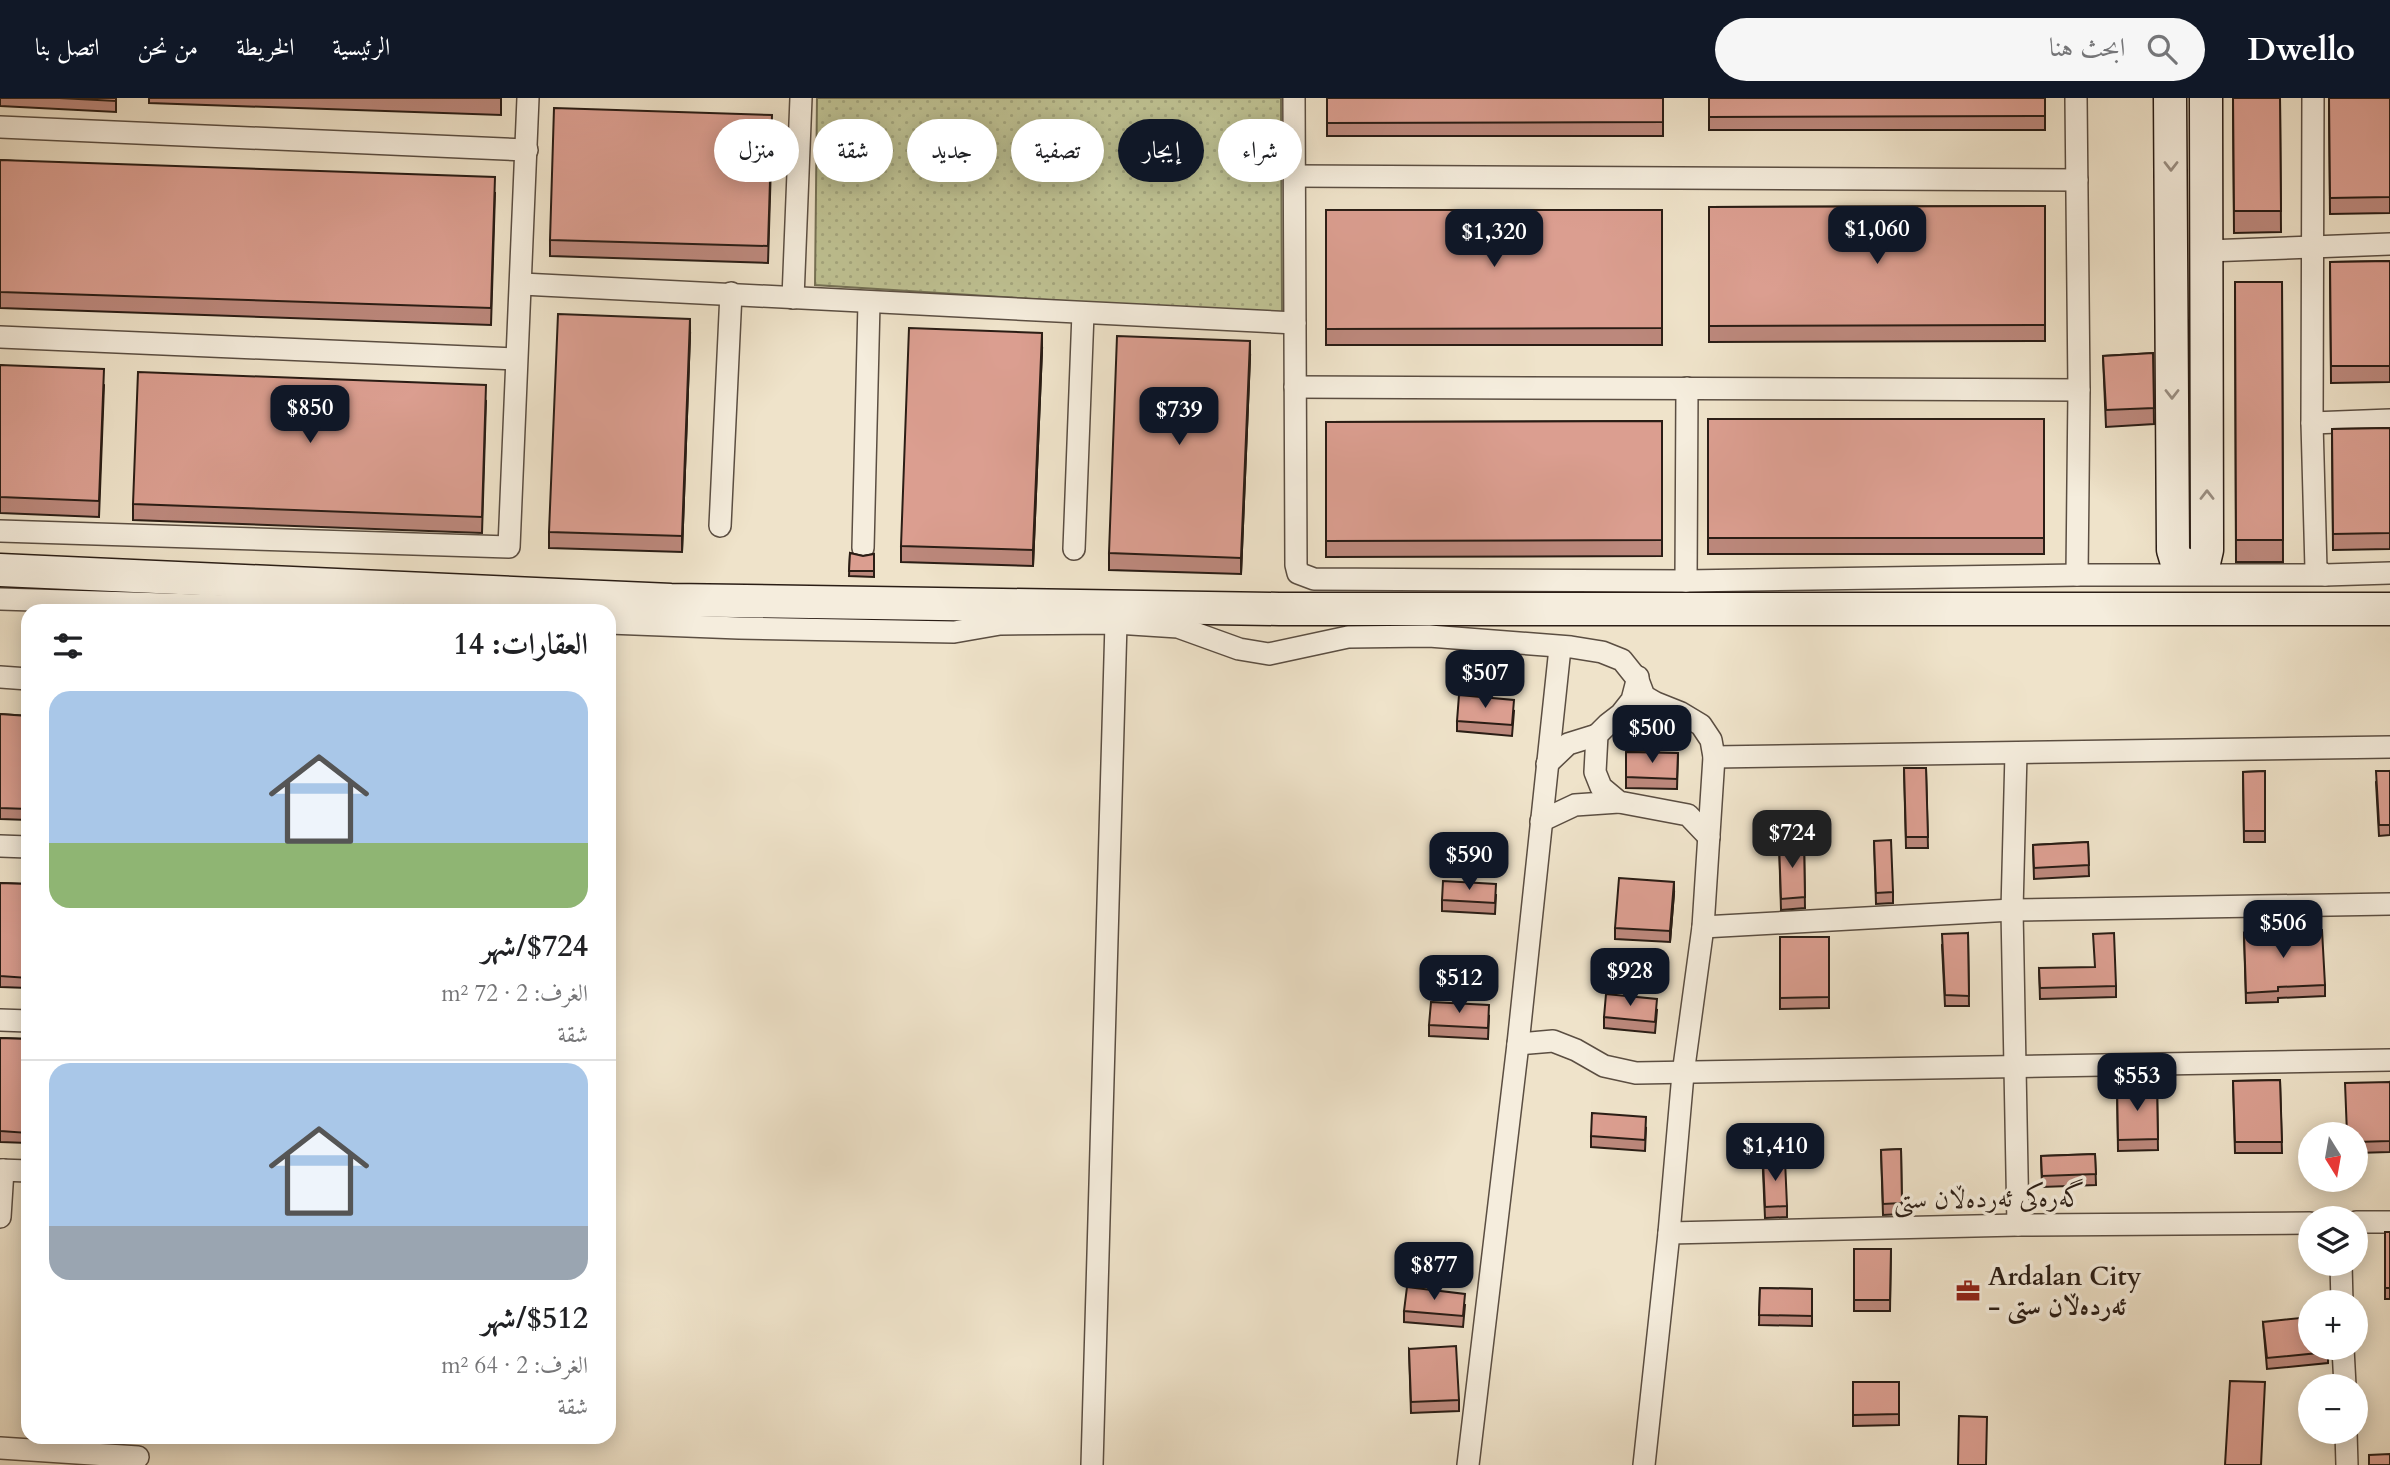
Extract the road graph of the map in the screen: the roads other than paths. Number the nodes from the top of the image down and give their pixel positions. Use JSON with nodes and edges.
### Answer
{"nodes":[{"id":1,"x":528,"y":98,"type":"edge"},
{"id":2,"x":801,"y":98,"type":"edge"},
{"id":3,"x":1294,"y":98,"type":"edge"},
{"id":4,"x":2076,"y":98,"type":"edge"},
{"id":5,"x":2170,"y":98,"type":"edge"},
{"id":6,"x":2206,"y":98,"type":"edge"},
{"id":7,"x":2313,"y":98,"type":"edge"},
{"id":8,"x":1294,"y":119,"type":"edge"},
{"id":9,"x":0,"y":127,"type":"edge"},
{"id":10,"x":527,"y":150,"type":"junction"},
{"id":11,"x":1302,"y":176,"type":"edge"},
{"id":12,"x":2077,"y":180,"type":"junction"},
{"id":13,"x":1295,"y":182,"type":"edge"},
{"id":14,"x":2390,"y":244,"type":"edge"},
{"id":15,"x":2311,"y":246,"type":"junction"},
{"id":16,"x":2207,"y":251,"type":"junction"},
{"id":17,"x":522,"y":284,"type":"junction"},
{"id":18,"x":731,"y":293,"type":"junction"},
{"id":19,"x":793,"y":298,"type":"junction"},
{"id":20,"x":869,"y":303,"type":"junction"},
{"id":21,"x":1083,"y":313,"type":"junction"},
{"id":22,"x":1295,"y":323,"type":"junction"},
{"id":23,"x":0,"y":337,"type":"edge"},
{"id":24,"x":516,"y":359,"type":"junction"},
{"id":25,"x":1295,"y":387,"type":"junction"},
{"id":26,"x":1687,"y":388,"type":"junction"},
{"id":27,"x":2079,"y":390,"type":"junction"},
{"id":28,"x":2390,"y":420,"type":"edge"},
{"id":29,"x":2312,"y":423,"type":"junction"},
{"id":30,"x":720,"y":526,"type":"dead end"},
{"id":31,"x":0,"y":531,"type":"edge"},
{"id":32,"x":863,"y":548,"type":"dead end"},
{"id":33,"x":1074,"y":549,"type":"dead end"},
{"id":34,"x":0,"y":570,"type":"edge"},
{"id":35,"x":2390,"y":573,"type":"edge"},
{"id":36,"x":2077,"y":575,"type":"junction"},
{"id":37,"x":2325,"y":575,"type":"junction"},
{"id":38,"x":1686,"y":581,"type":"junction"},
{"id":39,"x":0,"y":599,"type":"edge"},
{"id":40,"x":165,"y":604,"type":"edge"},
{"id":41,"x":2390,"y":609,"type":"edge"},
{"id":42,"x":1116,"y":622,"type":"junction"},
{"id":43,"x":616,"y":624,"type":"edge"},
{"id":44,"x":1560,"y":648,"type":"junction"},
{"id":45,"x":0,"y":677,"type":"edge"},
{"id":46,"x":21,"y":678,"type":"edge"},
{"id":47,"x":1638,"y":679,"type":"junction"},
{"id":48,"x":1597,"y":736,"type":"junction"},
{"id":49,"x":2390,"y":747,"type":"edge"},
{"id":50,"x":2016,"y":753,"type":"junction"},
{"id":51,"x":1714,"y":757,"type":"junction"},
{"id":52,"x":1547,"y":764,"type":"junction"},
{"id":53,"x":1619,"y":802,"type":"junction"},
{"id":54,"x":1541,"y":821,"type":"junction"},
{"id":55,"x":1709,"y":837,"type":"junction"},
{"id":56,"x":0,"y":846,"type":"edge"},
{"id":57,"x":21,"y":847,"type":"edge"},
{"id":58,"x":2390,"y":904,"type":"edge"},
{"id":59,"x":2012,"y":911,"type":"junction"},
{"id":60,"x":1703,"y":927,"type":"junction"},
{"id":61,"x":0,"y":1020,"type":"edge"},
{"id":62,"x":21,"y":1021,"type":"edge"},
{"id":63,"x":1518,"y":1044,"type":"junction"},
{"id":64,"x":2390,"y":1060,"type":"edge"},
{"id":65,"x":2015,"y":1068,"type":"junction"},
{"id":66,"x":1683,"y":1074,"type":"junction"},
{"id":67,"x":1,"y":1170,"type":"edge"},
{"id":68,"x":21,"y":1171,"type":"edge"},
{"id":69,"x":0,"y":1217,"type":"edge"},
{"id":70,"x":2368,"y":1222,"type":"edge"},
{"id":71,"x":2390,"y":1222,"type":"edge"},
{"id":72,"x":2298,"y":1223,"type":"edge"},
{"id":73,"x":2018,"y":1225,"type":"junction"},
{"id":74,"x":1669,"y":1233,"type":"junction"},
{"id":75,"x":2346,"y":1444,"type":"edge"},
{"id":76,"x":0,"y":1448,"type":"edge"},
{"id":77,"x":138,"y":1453,"type":"edge"},
{"id":78,"x":1092,"y":1465,"type":"edge"},
{"id":79,"x":1468,"y":1465,"type":"edge"},
{"id":80,"x":1644,"y":1465,"type":"edge"},
{"id":81,"x":2347,"y":1465,"type":"edge"}],
"edges":[{"from":1,"to":10,"type":"street"},
{"from":2,"to":19,"type":"street"},
{"from":3,"to":8,"type":"street"},
{"from":4,"to":12,"type":"street"},
{"from":5,"to":16,"type":"street","one_way":true},
{"from":6,"to":16,"type":"street"},
{"from":7,"to":15,"type":"street"},
{"from":9,"to":10,"type":"street"},
{"from":10,"to":17,"type":"street"},
{"from":11,"to":12,"type":"street"},
{"from":12,"to":27,"type":"street"},
{"from":13,"to":22,"type":"street"},
{"from":14,"to":15,"type":"street"},
{"from":15,"to":16,"type":"street"},
{"from":15,"to":29,"type":"street"},
{"from":17,"to":18,"type":"street"},
{"from":17,"to":24,"type":"street"},
{"from":18,"to":19,"type":"street"},
{"from":18,"to":30,"type":"street"},
{"from":19,"to":20,"type":"street"},
{"from":20,"to":21,"type":"street"},
{"from":20,"to":32,"type":"street"},
{"from":21,"to":22,"type":"street"},
{"from":21,"to":33,"type":"street"},
{"from":22,"to":25,"type":"street"},
{"from":23,"to":24,"type":"street"},
{"from":24,"to":31,"type":"street"},
{"from":25,"to":26,"type":"street"},
{"from":25,"to":38,"type":"street"},
{"from":26,"to":27,"type":"street"},
{"from":26,"to":38,"type":"street"},
{"from":27,"to":36,"type":"street"},
{"from":28,"to":29,"type":"street"},
{"from":29,"to":37,"type":"street"},
{"from":34,"to":41,"type":"street"},
{"from":35,"to":37,"type":"street"},
{"from":36,"to":37,"type":"street"},
{"from":36,"to":38,"type":"street"},
{"from":39,"to":40,"type":"street"},
{"from":42,"to":43,"type":"street"},
{"from":42,"to":44,"type":"street"},
{"from":42,"to":78,"type":"street"},
{"from":44,"to":47,"type":"street"},
{"from":44,"to":52,"type":"street"},
{"from":45,"to":46,"type":"street"},
{"from":47,"to":48,"type":"street"},
{"from":47,"to":51,"type":"street"},
{"from":48,"to":52,"type":"street"},
{"from":48,"to":53,"type":"street"},
{"from":49,"to":50,"type":"street"},
{"from":50,"to":51,"type":"street"},
{"from":50,"to":59,"type":"street"},
{"from":51,"to":55,"type":"street"},
{"from":52,"to":54,"type":"street"},
{"from":53,"to":54,"type":"street"},
{"from":53,"to":55,"type":"street"},
{"from":54,"to":63,"type":"street"},
{"from":55,"to":60,"type":"street"},
{"from":56,"to":57,"type":"street"},
{"from":58,"to":59,"type":"street"},
{"from":59,"to":60,"type":"street"},
{"from":59,"to":65,"type":"street"},
{"from":60,"to":66,"type":"street"},
{"from":61,"to":62,"type":"street"},
{"from":63,"to":66,"type":"street"},
{"from":63,"to":79,"type":"street"},
{"from":64,"to":65,"type":"street"},
{"from":65,"to":66,"type":"street"},
{"from":65,"to":73,"type":"street"},
{"from":66,"to":74,"type":"street"},
{"from":67,"to":68,"type":"street"},
{"from":67,"to":69,"type":"street"},
{"from":70,"to":71,"type":"street"},
{"from":72,"to":73,"type":"street","name":"گەرەکی ئەردەڵان ستی"},
{"from":73,"to":74,"type":"street","name":"گەرەکی ئەردەڵان ستی"},
{"from":74,"to":80,"type":"street"},
{"from":75,"to":81,"type":"street"},
{"from":76,"to":77,"type":"street"}]}
